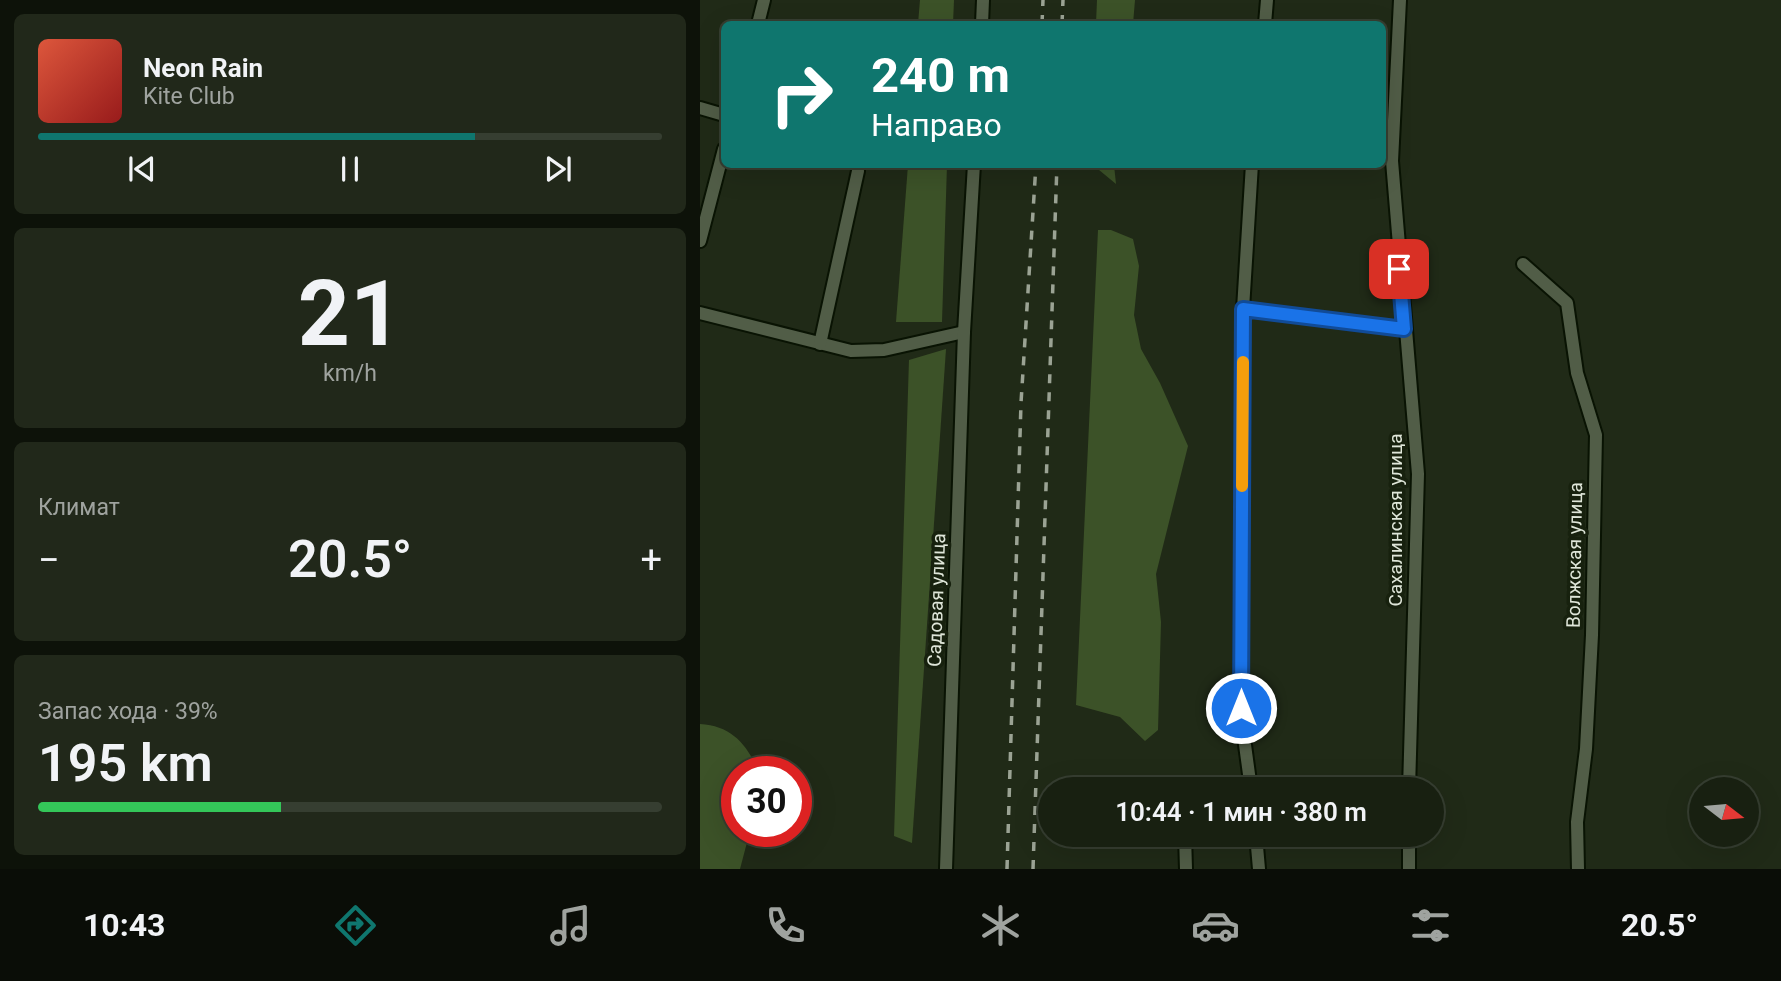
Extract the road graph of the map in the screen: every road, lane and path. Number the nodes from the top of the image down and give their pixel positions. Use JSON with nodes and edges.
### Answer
{"nodes":[{"id":1,"x":765,"y":0,"type":"edge"},
{"id":2,"x":983,"y":0,"type":"edge"},
{"id":3,"x":1267,"y":0,"type":"edge"},
{"id":4,"x":1401,"y":0,"type":"edge"},
{"id":5,"x":759,"y":21,"type":"edge"},
{"id":6,"x":982,"y":21,"type":"edge"},
{"id":7,"x":1265,"y":21,"type":"edge"},
{"id":8,"x":700,"y":108,"type":"edge"},
{"id":9,"x":721,"y":114,"type":"edge"},
{"id":10,"x":721,"y":160,"type":"edge"},
{"id":11,"x":974,"y":168,"type":"edge"},
{"id":12,"x":1252,"y":168,"type":"edge"},
{"id":13,"x":858,"y":171,"type":"dead end"},
{"id":14,"x":700,"y":240,"type":"edge"},
{"id":15,"x":1523,"y":264,"type":"dead end"},
{"id":16,"x":1243,"y":309,"type":"junction"},
{"id":17,"x":700,"y":313,"type":"edge"},
{"id":18,"x":1404,"y":329,"type":"junction"},
{"id":19,"x":964,"y":332,"type":"junction"},
{"id":20,"x":820,"y":344,"type":"junction"},
{"id":21,"x":1250,"y":777,"type":"edge"},
{"id":22,"x":1409,"y":777,"type":"edge"},
{"id":23,"x":1185,"y":847,"type":"edge"},
{"id":24,"x":1257,"y":847,"type":"edge"},
{"id":25,"x":1409,"y":847,"type":"edge"},
{"id":26,"x":946,"y":869,"type":"edge"},
{"id":27,"x":1186,"y":869,"type":"edge"},
{"id":28,"x":1259,"y":869,"type":"edge"},
{"id":29,"x":1409,"y":869,"type":"edge"},
{"id":30,"x":1578,"y":869,"type":"edge"}],
"edges":[{"from":1,"to":5,"type":"street"},
{"from":2,"to":6,"type":"street"},
{"from":3,"to":7,"type":"street"},
{"from":4,"to":18,"type":"street","name":"Сахалинская улица"},
{"from":8,"to":9,"type":"street"},
{"from":10,"to":14,"type":"street"},
{"from":11,"to":19,"type":"street","name":"Садовая улица"},
{"from":12,"to":16,"type":"street"},
{"from":13,"to":20,"type":"street"},
{"from":15,"to":30,"type":"street","name":"Волжская улица"},
{"from":16,"to":18,"type":"street"},
{"from":16,"to":21,"type":"street"},
{"from":17,"to":20,"type":"street"},
{"from":18,"to":22,"type":"street","name":"Сахалинская улица"},
{"from":19,"to":20,"type":"street"},
{"from":19,"to":26,"type":"street","name":"Садовая улица"},
{"from":23,"to":27,"type":"street"},
{"from":24,"to":28,"type":"street"},
{"from":25,"to":29,"type":"street"}]}
